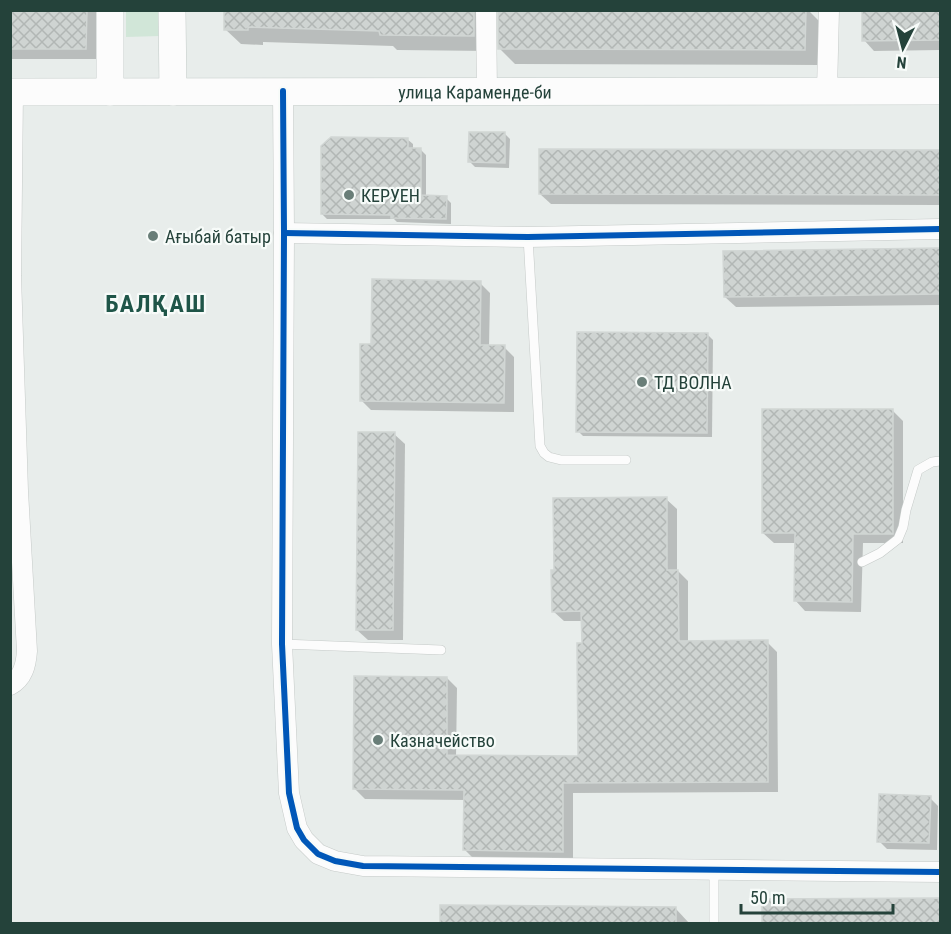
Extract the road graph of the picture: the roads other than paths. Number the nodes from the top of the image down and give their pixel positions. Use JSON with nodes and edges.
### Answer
{"nodes":[{"id":1,"x":111,"y":10,"type":"edge"},
{"id":2,"x":172,"y":10,"type":"edge"},
{"id":3,"x":486,"y":10,"type":"edge"},
{"id":4,"x":829,"y":10,"type":"edge"},
{"id":5,"x":827,"y":91,"type":"junction"},
{"id":6,"x":940,"y":91,"type":"edge"},
{"id":7,"x":12,"y":92,"type":"edge"},
{"id":8,"x":110,"y":92,"type":"junction"},
{"id":9,"x":173,"y":92,"type":"junction"},
{"id":10,"x":283,"y":92,"type":"junction"},
{"id":11,"x":487,"y":92,"type":"junction"},
{"id":12,"x":940,"y":229,"type":"edge"},
{"id":13,"x":284,"y":233,"type":"junction"},
{"id":14,"x":528,"y":237,"type":"junction"},
{"id":15,"x":11,"y":276,"type":"edge"},
{"id":16,"x":626,"y":460,"type":"dead end"},
{"id":17,"x":940,"y":461,"type":"edge"},
{"id":18,"x":862,"y":562,"type":"dead end"},
{"id":19,"x":282,"y":644,"type":"junction"},
{"id":20,"x":441,"y":650,"type":"dead end"},
{"id":21,"x":10,"y":685,"type":"edge"},
{"id":22,"x":714,"y":870,"type":"junction"},
{"id":23,"x":940,"y":872,"type":"edge"},
{"id":24,"x":714,"y":924,"type":"edge"}],
"edges":[{"from":1,"to":8,"type":"main road"},
{"from":2,"to":9,"type":"main road"},
{"from":3,"to":11,"type":"street"},
{"from":4,"to":5,"type":"street"},
{"from":5,"to":6,"type":"main road","name":"улица Караменде-би"},
{"from":5,"to":11,"type":"main road","name":"улица Караменде-би"},
{"from":7,"to":8,"type":"main road","name":"улица Караменде-би"},
{"from":7,"to":15,"type":"street"},
{"from":8,"to":9,"type":"main road","name":"улица Караменде-би"},
{"from":9,"to":10,"type":"main road","name":"улица Караменде-би"},
{"from":10,"to":11,"type":"main road","name":"улица Караменде-би"},
{"from":10,"to":13,"type":"street"},
{"from":12,"to":14,"type":"street"},
{"from":13,"to":14,"type":"street"},
{"from":13,"to":19,"type":"street"},
{"from":14,"to":16,"type":"lane"},
{"from":15,"to":21,"type":"street"},
{"from":17,"to":18,"type":"lane"},
{"from":19,"to":20,"type":"lane"},
{"from":19,"to":22,"type":"street"},
{"from":22,"to":23,"type":"street"},
{"from":22,"to":24,"type":"lane"}]}
